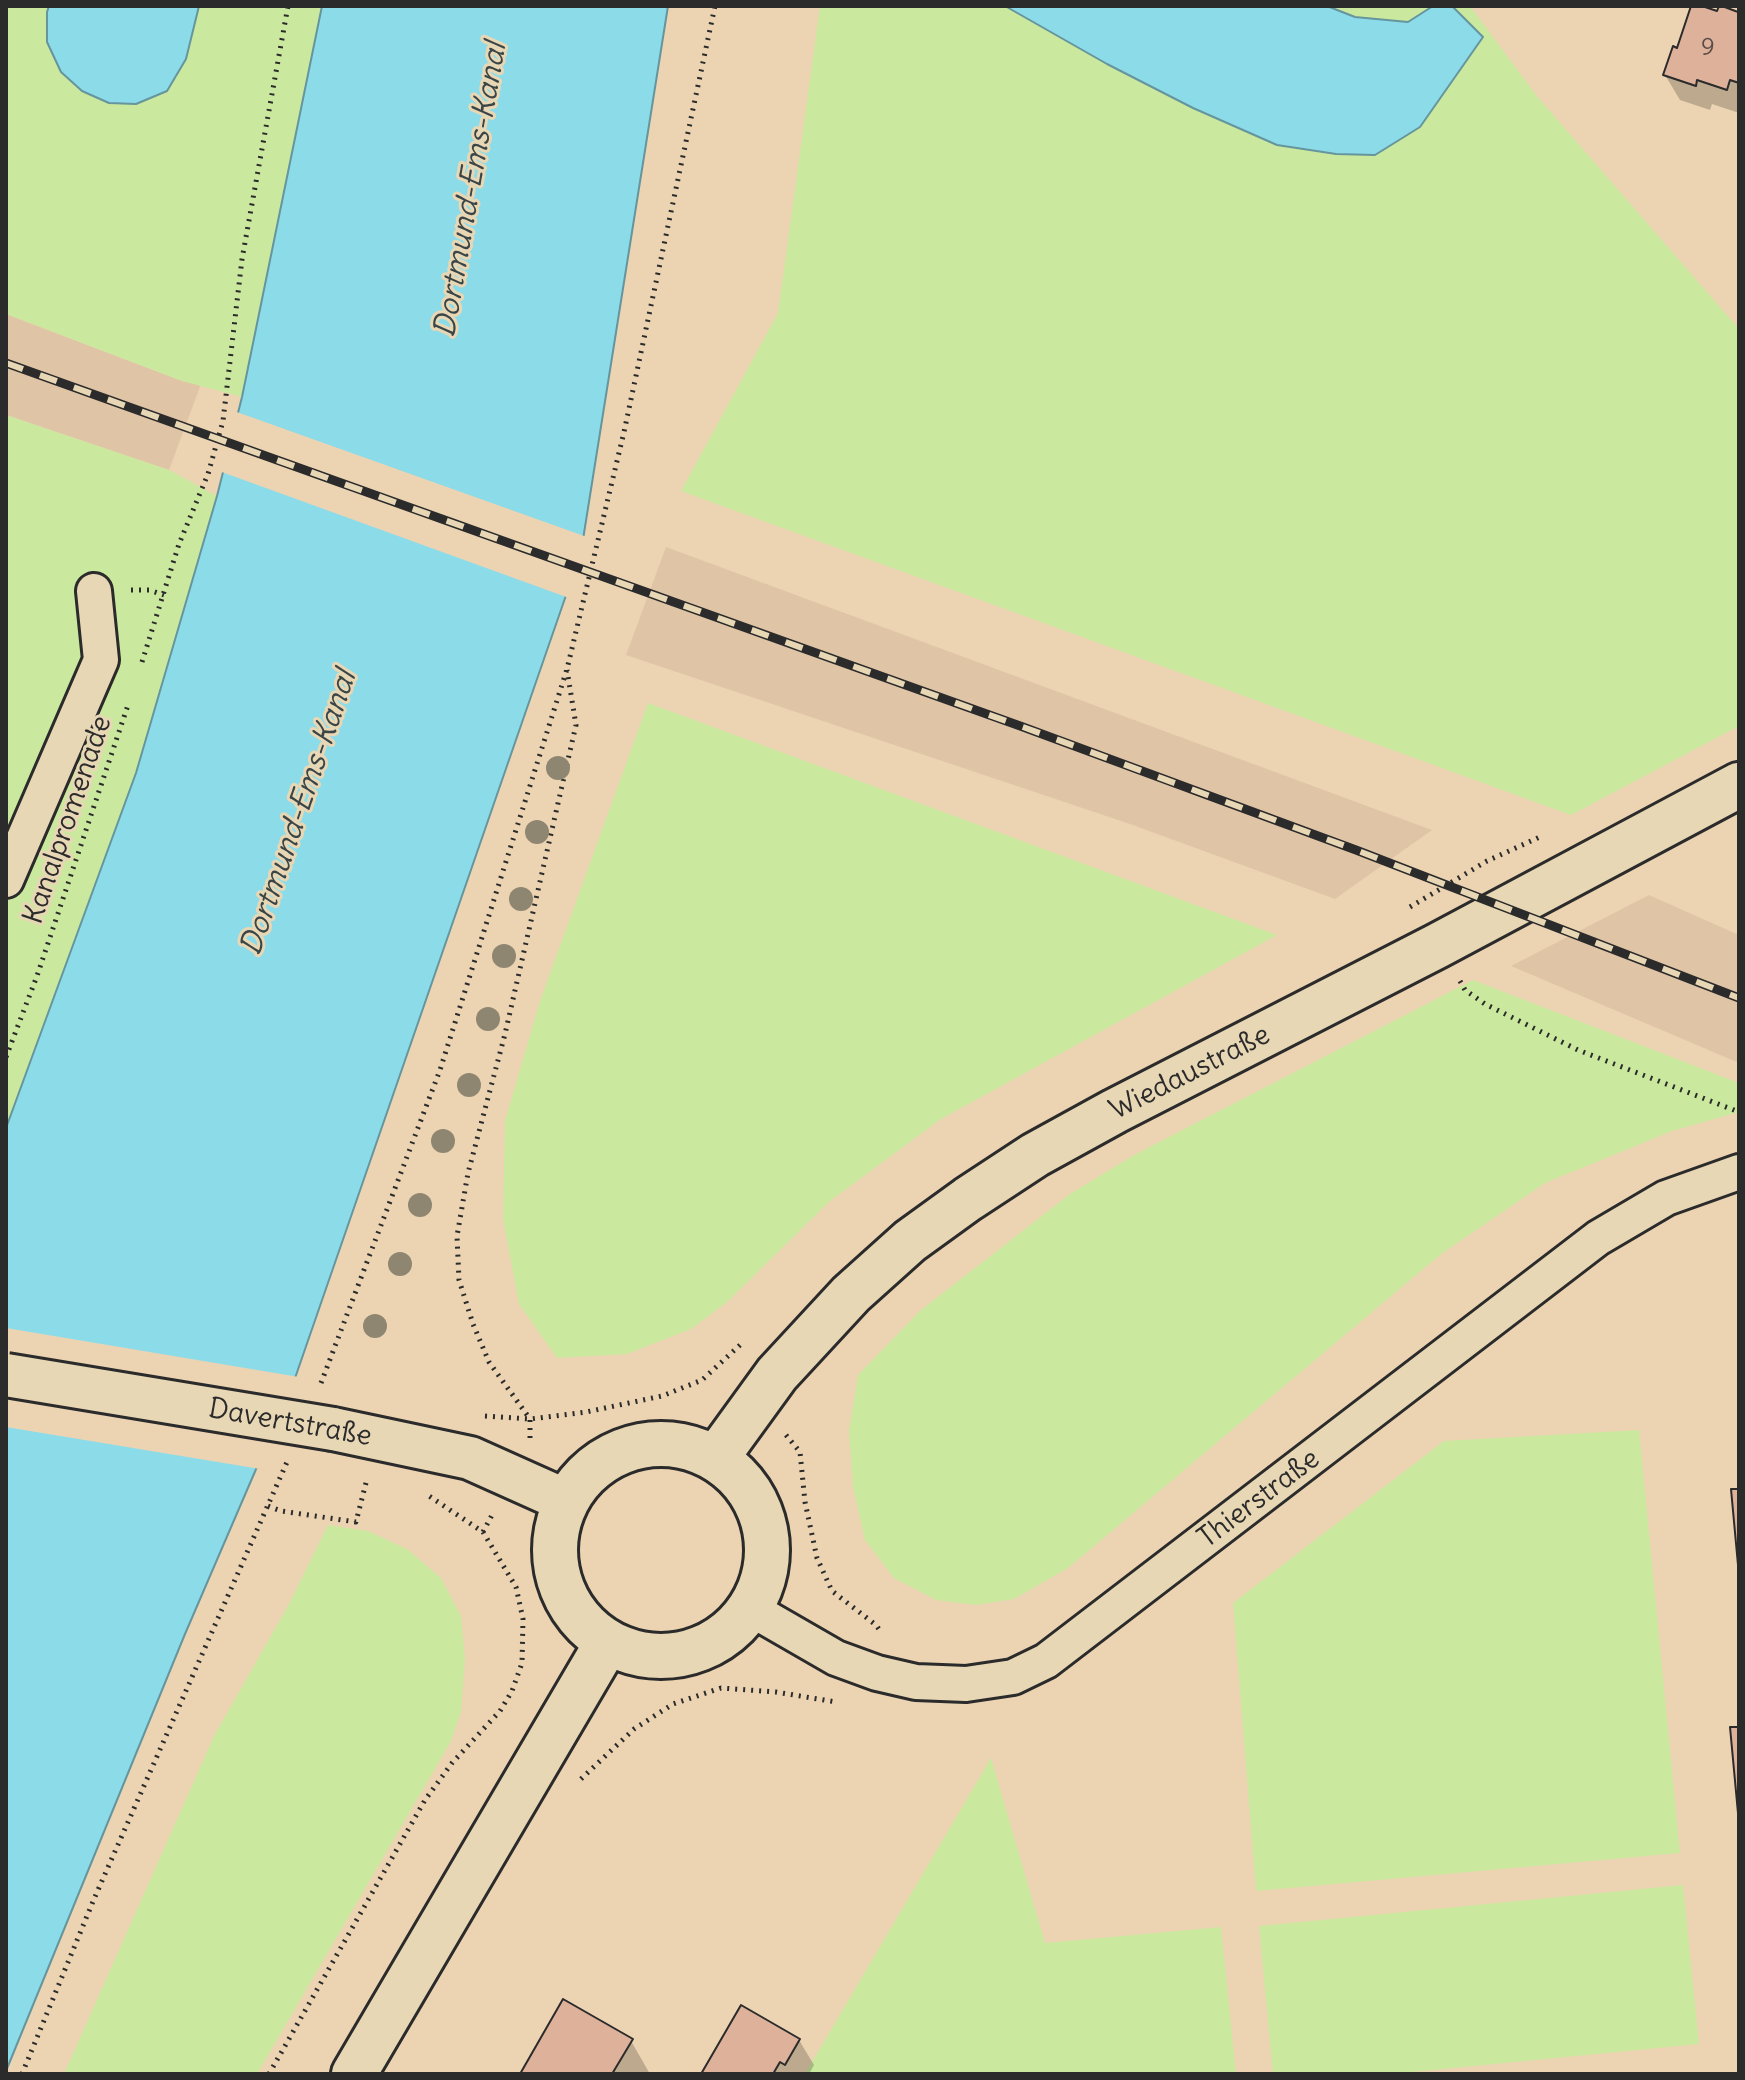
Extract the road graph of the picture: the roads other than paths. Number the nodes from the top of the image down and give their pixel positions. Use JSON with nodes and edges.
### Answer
{"nodes":[{"id":1,"x":94,"y":591,"type":"dead end"},
{"id":2,"x":1739,"y":785,"type":"edge"},
{"id":3,"x":6,"y":880,"type":"edge"},
{"id":4,"x":1739,"y":1172,"type":"edge"},
{"id":5,"x":6,"y":1375,"type":"edge"},
{"id":6,"x":716,"y":1458,"type":"junction"},
{"id":7,"x":566,"y":1501,"type":"junction"},
{"id":8,"x":751,"y":1609,"type":"junction"},
{"id":9,"x":607,"y":1643,"type":"junction"},
{"id":10,"x":354,"y":2074,"type":"edge"}],
"edges":[{"from":1,"to":3,"type":"street"},
{"from":2,"to":6,"type":"main road","name":"Wiedaustraße"},
{"from":4,"to":8,"type":"street","name":"Thierstraße"},
{"from":5,"to":7,"type":"street","name":"Davertstraße","bridge":true},
{"from":6,"to":7,"type":"main road"},
{"from":6,"to":8,"type":"main road"},
{"from":7,"to":9,"type":"main road"},
{"from":8,"to":9,"type":"main road"},
{"from":9,"to":10,"type":"main road"}]}
